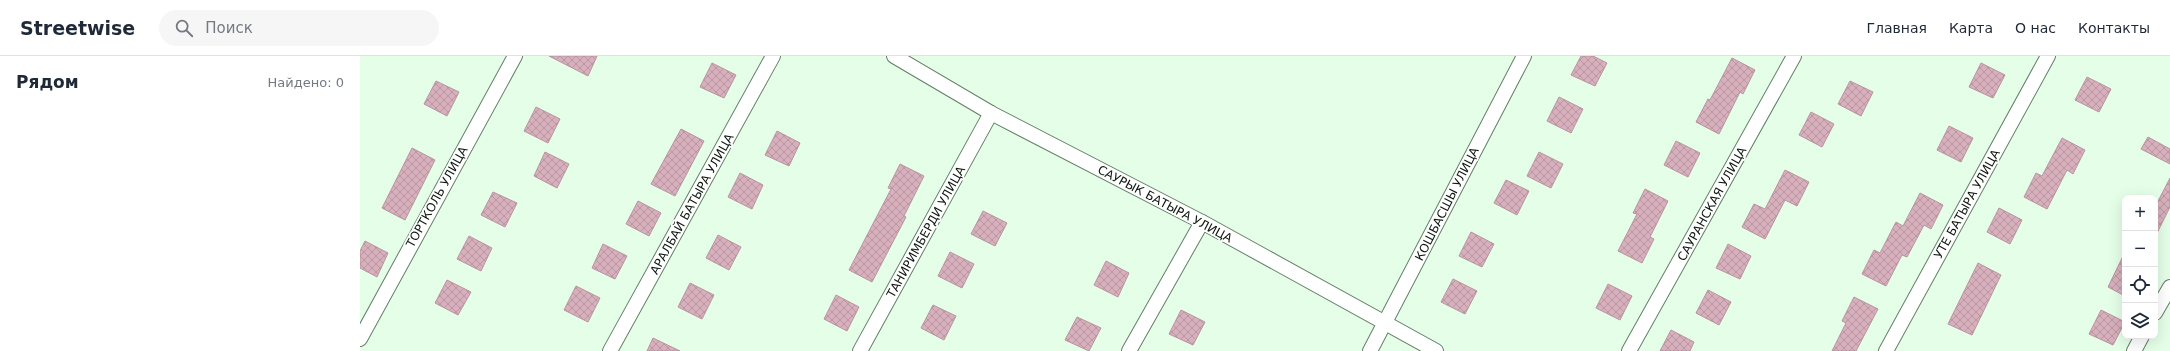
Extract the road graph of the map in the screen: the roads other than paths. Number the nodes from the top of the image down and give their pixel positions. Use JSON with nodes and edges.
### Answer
{"nodes":[{"id":1,"x":515,"y":56,"type":"edge"},
{"id":2,"x":773,"y":56,"type":"edge"},
{"id":3,"x":894,"y":56,"type":"edge"},
{"id":4,"x":1524,"y":56,"type":"edge"},
{"id":5,"x":1794,"y":56,"type":"edge"},
{"id":6,"x":2048,"y":56,"type":"edge"},
{"id":7,"x":991,"y":113,"type":"junction"},
{"id":8,"x":1202,"y":222,"type":"junction"},
{"id":9,"x":2170,"y":287,"type":"edge"},
{"id":10,"x":2158,"y":308,"type":"edge"},
{"id":11,"x":1385,"y":323,"type":"junction"},
{"id":12,"x":360,"y":339,"type":"edge"},
{"id":13,"x":2140,"y":339,"type":"edge"},
{"id":14,"x":610,"y":351,"type":"edge"},
{"id":15,"x":860,"y":351,"type":"edge"},
{"id":16,"x":1129,"y":351,"type":"edge"},
{"id":17,"x":1370,"y":351,"type":"edge"},
{"id":18,"x":1436,"y":351,"type":"edge"},
{"id":19,"x":1630,"y":351,"type":"edge"},
{"id":20,"x":1886,"y":351,"type":"edge"},
{"id":21,"x":2134,"y":351,"type":"edge"}],
"edges":[{"from":1,"to":12,"type":"street","name":"ТОРТКОЛЬ УЛИЦА"},
{"from":2,"to":14,"type":"street","name":"АРАЛБАЙ БАТЫРА УЛИЦА"},
{"from":3,"to":7,"type":"street","name":"САУРЫК БАТЫРА УЛИЦА"},
{"from":4,"to":11,"type":"street","name":"КОШБАСШЫ УЛИЦА"},
{"from":5,"to":19,"type":"street","name":"САУРАНСКАЯ УЛИЦА"},
{"from":6,"to":20,"type":"street","name":"УТЕ БАТЫРА УЛИЦА"},
{"from":7,"to":8,"type":"street","name":"САУРЫК БАТЫРА УЛИЦА"},
{"from":7,"to":15,"type":"street","name":"ТАНИРИМБЕРДИ УЛИЦА"},
{"from":8,"to":11,"type":"street","name":"САУРЫК БАТЫРА УЛИЦА"},
{"from":8,"to":16,"type":"street"},
{"from":9,"to":10,"type":"street"},
{"from":11,"to":17,"type":"street","name":"КОШБАСШЫ УЛИЦА"},
{"from":11,"to":18,"type":"street","name":"САУРЫК БАТЫРА УЛИЦА"},
{"from":13,"to":21,"type":"street"}]}
